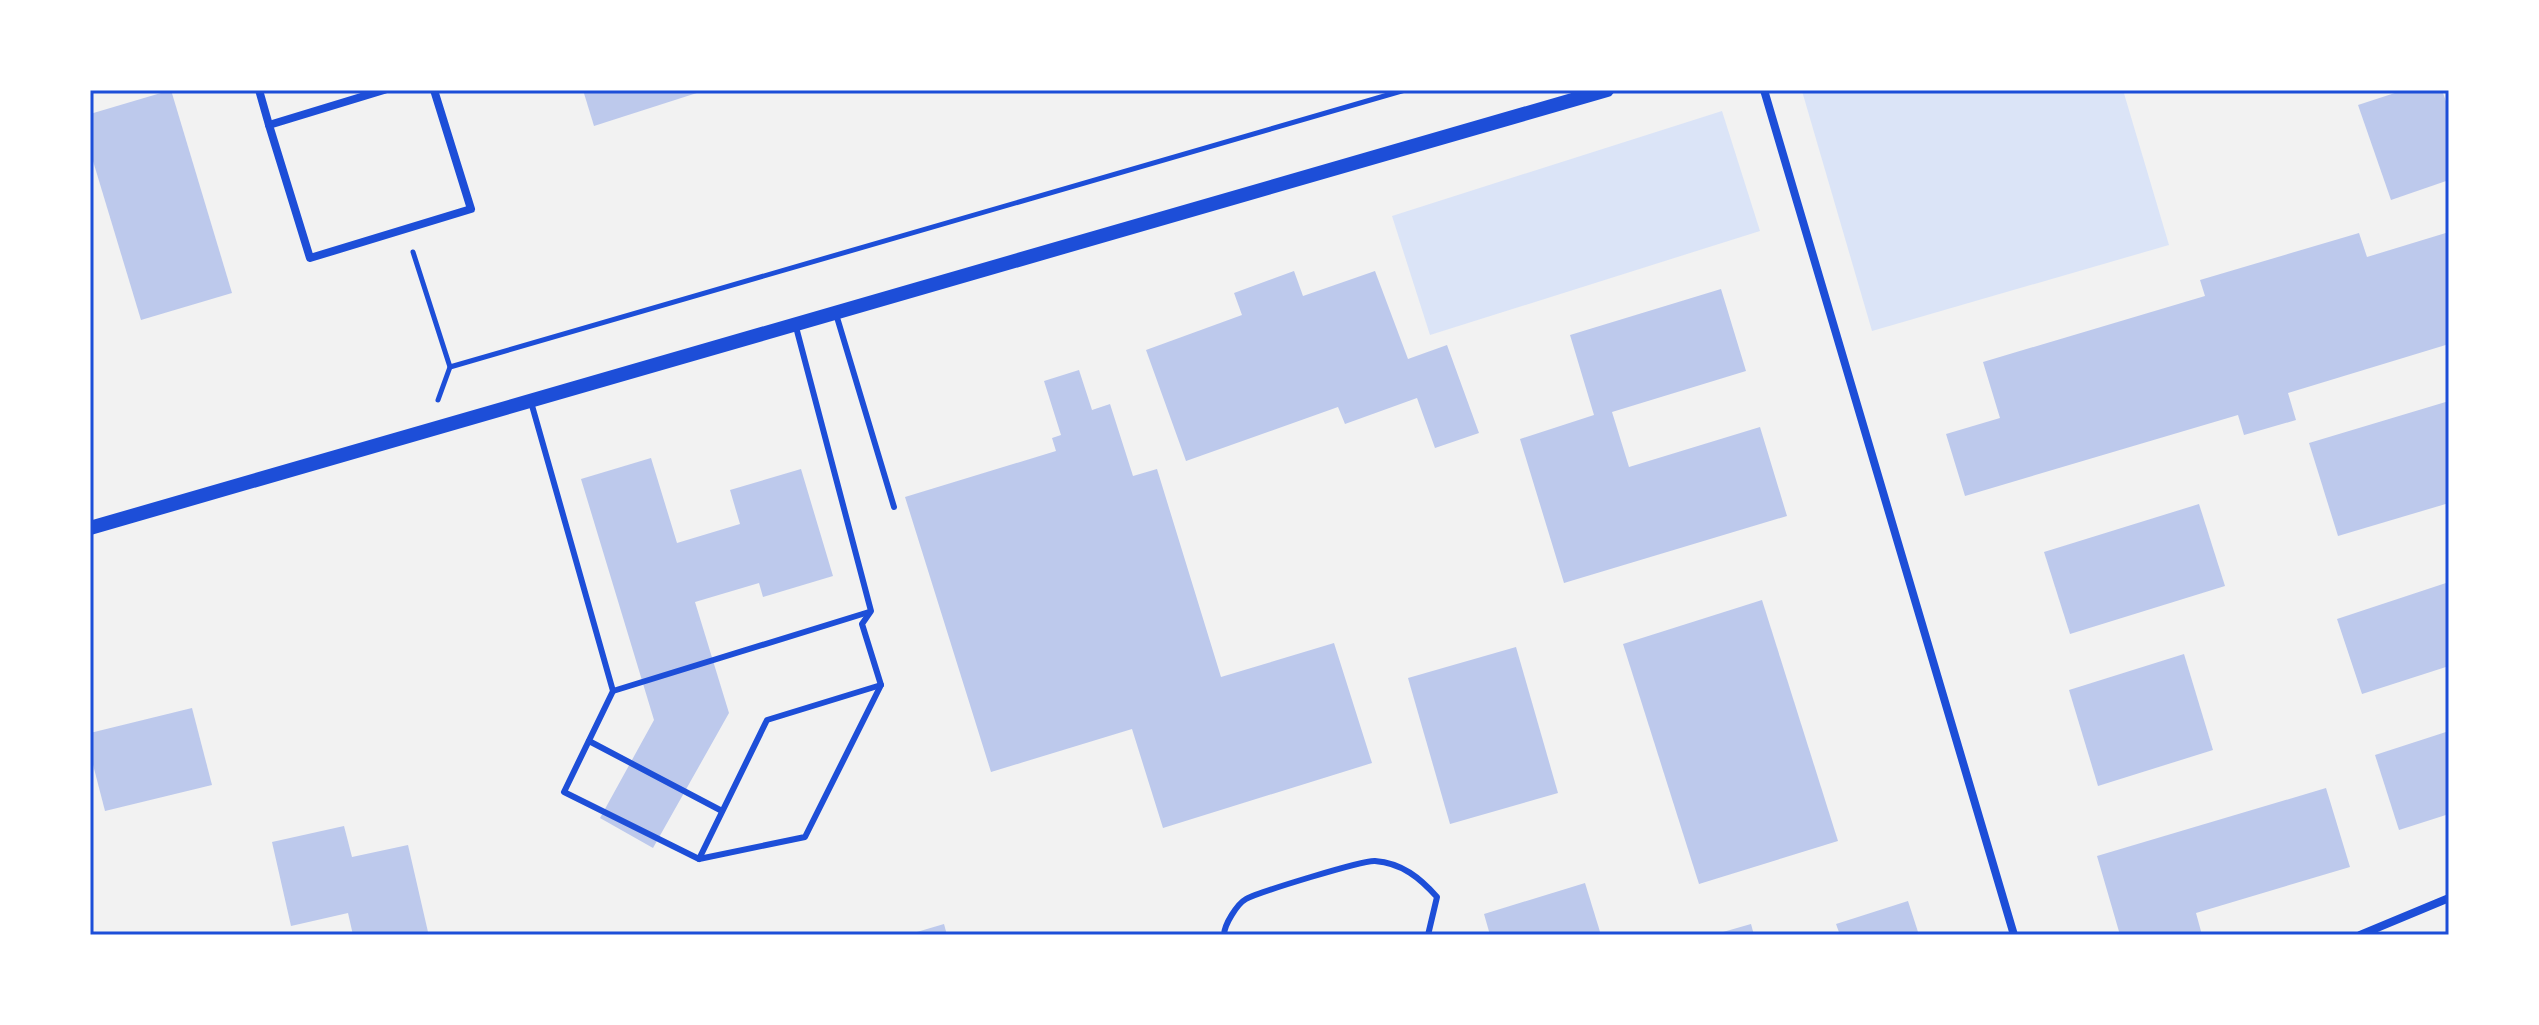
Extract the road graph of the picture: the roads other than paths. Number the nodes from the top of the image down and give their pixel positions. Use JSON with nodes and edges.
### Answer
{"nodes":[{"id":1,"x":259,"y":90,"type":"edge"},
{"id":2,"x":384,"y":90,"type":"edge"},
{"id":3,"x":434,"y":90,"type":"edge"},
{"id":4,"x":1607,"y":90,"type":"edge"},
{"id":5,"x":1764,"y":90,"type":"edge"},
{"id":6,"x":269,"y":125,"type":"junction"},
{"id":7,"x":836,"y":314,"type":"junction"},
{"id":8,"x":795,"y":326,"type":"junction"},
{"id":9,"x":531,"y":402,"type":"junction"},
{"id":10,"x":894,"y":507,"type":"dead end"},
{"id":11,"x":90,"y":528,"type":"edge"},
{"id":12,"x":871,"y":611,"type":"junction"},
{"id":13,"x":881,"y":685,"type":"junction"},
{"id":14,"x":613,"y":691,"type":"junction"},
{"id":15,"x":589,"y":741,"type":"junction"},
{"id":16,"x":722,"y":811,"type":"junction"},
{"id":17,"x":699,"y":859,"type":"junction"},
{"id":18,"x":2449,"y":898,"type":"edge"},
{"id":19,"x":1224,"y":935,"type":"edge"},
{"id":20,"x":1428,"y":935,"type":"edge"},
{"id":21,"x":2014,"y":935,"type":"edge"},
{"id":22,"x":2360,"y":935,"type":"edge"}],
"edges":[{"from":1,"to":6,"type":"street"},
{"from":2,"to":6,"type":"street"},
{"from":3,"to":6,"type":"street"},
{"from":4,"to":7,"type":"street"},
{"from":5,"to":21,"type":"street"},
{"from":7,"to":8,"type":"street"},
{"from":7,"to":10,"type":"lane"},
{"from":8,"to":9,"type":"street"},
{"from":8,"to":12,"type":"lane"},
{"from":9,"to":11,"type":"street"},
{"from":9,"to":14,"type":"lane"},
{"from":12,"to":13,"type":"lane"},
{"from":12,"to":14,"type":"lane"},
{"from":13,"to":16,"type":"lane"},
{"from":13,"to":17,"type":"lane"},
{"from":14,"to":15,"type":"lane"},
{"from":15,"to":16,"type":"lane"},
{"from":15,"to":17,"type":"lane"},
{"from":16,"to":17,"type":"lane"},
{"from":18,"to":22,"type":"street"},
{"from":19,"to":20,"type":"lane"}]}
